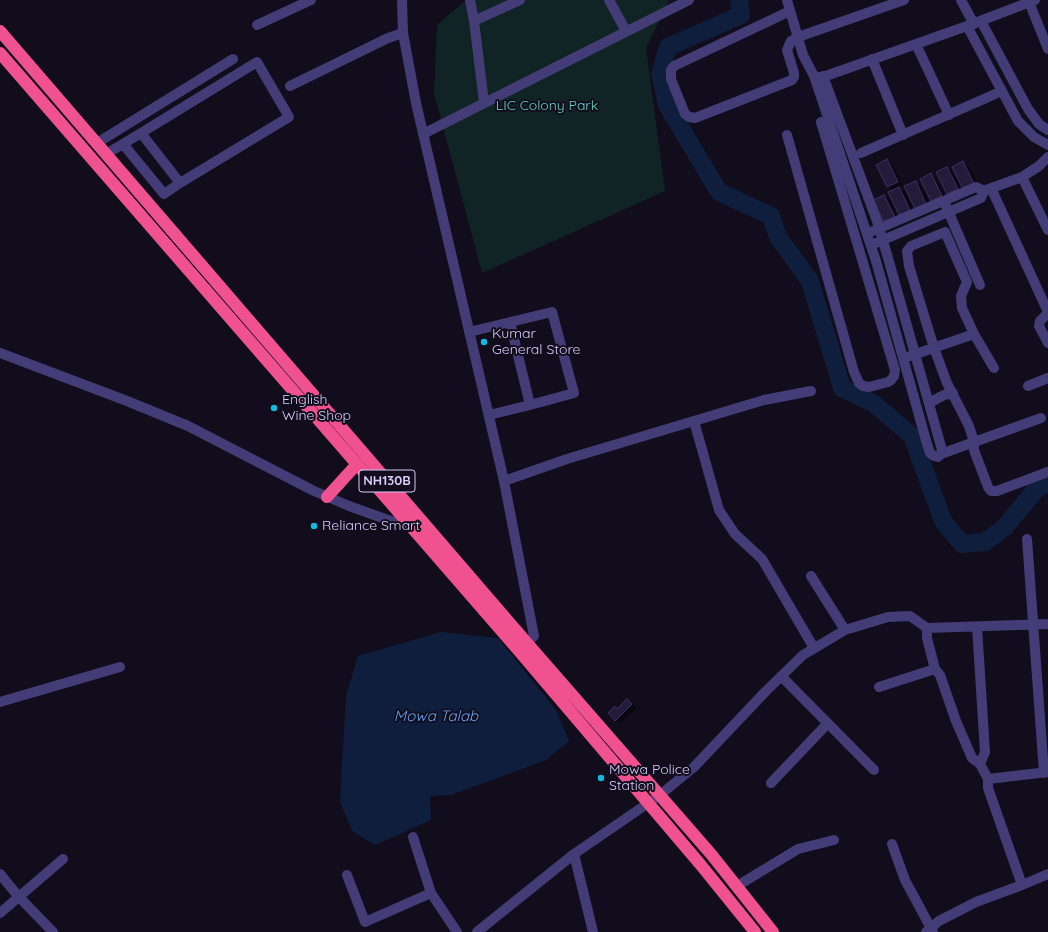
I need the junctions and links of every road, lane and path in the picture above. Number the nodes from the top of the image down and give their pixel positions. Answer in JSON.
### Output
{"nodes":[{"id":1,"x":311,"y":0,"type":"edge"},
{"id":2,"x":402,"y":0,"type":"edge"},
{"id":3,"x":470,"y":0,"type":"edge"},
{"id":4,"x":520,"y":0,"type":"edge"},
{"id":5,"x":610,"y":0,"type":"edge"},
{"id":6,"x":688,"y":0,"type":"edge"},
{"id":7,"x":787,"y":0,"type":"edge"},
{"id":8,"x":904,"y":0,"type":"edge"},
{"id":9,"x":961,"y":0,"type":"edge"},
{"id":10,"x":1032,"y":1,"type":"edge"},
{"id":11,"x":887,"y":3,"type":"edge"},
{"id":12,"x":790,"y":11,"type":"junction"},
{"id":13,"x":474,"y":21,"type":"junction"},
{"id":14,"x":974,"y":24,"type":"junction"},
{"id":15,"x":258,"y":25,"type":"dead end"},
{"id":16,"x":0,"y":31,"type":"edge"},
{"id":17,"x":626,"y":32,"type":"junction"},
{"id":18,"x":403,"y":33,"type":"junction"},
{"id":19,"x":798,"y":37,"type":"junction"},
{"id":20,"x":916,"y":44,"type":"junction"},
{"id":21,"x":1048,"y":49,"type":"edge"},
{"id":22,"x":0,"y":53,"type":"edge"},
{"id":23,"x":233,"y":59,"type":"dead end"},
{"id":24,"x":872,"y":60,"type":"junction"},
{"id":25,"x":819,"y":76,"type":"junction"},
{"id":26,"x":290,"y":86,"type":"dead end"},
{"id":27,"x":1002,"y":91,"type":"junction"},
{"id":28,"x":484,"y":102,"type":"junction"},
{"id":29,"x":949,"y":115,"type":"junction"},
{"id":30,"x":821,"y":122,"type":"dead end"},
{"id":31,"x":1048,"y":130,"type":"edge"},
{"id":32,"x":141,"y":133,"type":"junction"},
{"id":33,"x":423,"y":134,"type":"junction"},
{"id":34,"x":787,"y":135,"type":"dead end"},
{"id":35,"x":903,"y":135,"type":"junction"},
{"id":36,"x":97,"y":143,"type":"junction"},
{"id":37,"x":122,"y":144,"type":"junction"},
{"id":38,"x":1048,"y":145,"type":"edge"},
{"id":39,"x":861,"y":153,"type":"dead end"},
{"id":40,"x":106,"y":154,"type":"junction"},
{"id":41,"x":1048,"y":158,"type":"edge"},
{"id":42,"x":1022,"y":177,"type":"junction"},
{"id":43,"x":180,"y":183,"type":"junction"},
{"id":44,"x":988,"y":189,"type":"junction"},
{"id":45,"x":944,"y":201,"type":"junction"},
{"id":46,"x":949,"y":212,"type":"junction"},
{"id":47,"x":879,"y":228,"type":"junction"},
{"id":48,"x":1048,"y":230,"type":"edge"},
{"id":49,"x":870,"y":239,"type":"junction"},
{"id":50,"x":883,"y":240,"type":"junction"},
{"id":51,"x":857,"y":243,"type":"junction"},
{"id":52,"x":896,"y":284,"type":"junction"},
{"id":53,"x":980,"y":285,"type":"dead end"},
{"id":54,"x":884,"y":288,"type":"junction"},
{"id":55,"x":1048,"y":312,"type":"edge"},
{"id":56,"x":906,"y":320,"type":"junction"},
{"id":57,"x":510,"y":322,"type":"junction"},
{"id":58,"x":894,"y":324,"type":"junction"},
{"id":59,"x":469,"y":332,"type":"junction"},
{"id":60,"x":974,"y":334,"type":"junction"},
{"id":61,"x":1048,"y":343,"type":"edge"},
{"id":62,"x":934,"y":348,"type":"junction"},
{"id":63,"x":0,"y":353,"type":"edge"},
{"id":64,"x":915,"y":354,"type":"junction"},
{"id":65,"x":903,"y":358,"type":"junction"},
{"id":66,"x":994,"y":368,"type":"dead end"},
{"id":67,"x":1048,"y":378,"type":"edge"},
{"id":68,"x":1028,"y":386,"type":"dead end"},
{"id":69,"x":811,"y":391,"type":"dead end"},
{"id":70,"x":953,"y":393,"type":"junction"},
{"id":71,"x":929,"y":403,"type":"junction"},
{"id":72,"x":530,"y":405,"type":"junction"},
{"id":73,"x":489,"y":414,"type":"junction"},
{"id":74,"x":1041,"y":418,"type":"dead end"},
{"id":75,"x":694,"y":421,"type":"junction"},
{"id":76,"x":974,"y":442,"type":"junction"},
{"id":77,"x":941,"y":454,"type":"junction"},
{"id":78,"x":357,"y":464,"type":"junction"},
{"id":79,"x":1048,"y":472,"type":"edge"},
{"id":80,"x":504,"y":481,"type":"junction"},
{"id":81,"x":327,"y":497,"type":"junction"},
{"id":82,"x":408,"y":522,"type":"junction"},
{"id":83,"x":1027,"y":539,"type":"dead end"},
{"id":84,"x":811,"y":576,"type":"dead end"},
{"id":85,"x":1048,"y":624,"type":"edge"},
{"id":86,"x":1033,"y":625,"type":"junction"},
{"id":87,"x":977,"y":627,"type":"junction"},
{"id":88,"x":927,"y":628,"type":"junction"},
{"id":89,"x":845,"y":630,"type":"junction"},
{"id":90,"x":523,"y":647,"type":"junction"},
{"id":91,"x":814,"y":648,"type":"junction"},
{"id":92,"x":120,"y":667,"type":"dead end"},
{"id":93,"x":935,"y":669,"type":"junction"},
{"id":94,"x":781,"y":676,"type":"junction"},
{"id":95,"x":879,"y":687,"type":"dead end"},
{"id":96,"x":0,"y":702,"type":"edge"},
{"id":97,"x":828,"y":723,"type":"junction"},
{"id":98,"x":980,"y":764,"type":"junction"},
{"id":99,"x":874,"y":770,"type":"dead end"},
{"id":100,"x":1046,"y":772,"type":"edge"},
{"id":101,"x":988,"y":779,"type":"junction"},
{"id":102,"x":771,"y":783,"type":"dead end"},
{"id":103,"x":660,"y":796,"type":"junction"},
{"id":104,"x":649,"y":804,"type":"junction"},
{"id":105,"x":413,"y":837,"type":"dead end"},
{"id":106,"x":834,"y":840,"type":"dead end"},
{"id":107,"x":892,"y":844,"type":"dead end"},
{"id":108,"x":574,"y":854,"type":"junction"},
{"id":109,"x":63,"y":859,"type":"dead end"},
{"id":110,"x":0,"y":874,"type":"edge"},
{"id":111,"x":1048,"y":874,"type":"edge"},
{"id":112,"x":347,"y":875,"type":"dead end"},
{"id":113,"x":1022,"y":885,"type":"junction"},
{"id":114,"x":737,"y":886,"type":"junction"},
{"id":115,"x":431,"y":893,"type":"junction"},
{"id":116,"x":18,"y":896,"type":"junction"},
{"id":117,"x":0,"y":913,"type":"edge"},
{"id":118,"x":930,"y":931,"type":"edge"},
{"id":119,"x":53,"y":932,"type":"edge"},
{"id":120,"x":457,"y":932,"type":"edge"},
{"id":121,"x":477,"y":932,"type":"edge"},
{"id":122,"x":593,"y":932,"type":"edge"},
{"id":123,"x":754,"y":932,"type":"edge"},
{"id":124,"x":773,"y":932,"type":"edge"}],
"edges":[{"from":1,"to":15,"type":"street"},
{"from":2,"to":18,"type":"street"},
{"from":3,"to":13,"type":"street"},
{"from":4,"to":13,"type":"street"},
{"from":5,"to":17,"type":"street"},
{"from":6,"to":17,"type":"street"},
{"from":7,"to":12,"type":"street"},
{"from":8,"to":11,"type":"street"},
{"from":9,"to":14,"type":"street"},
{"from":10,"to":14,"type":"street"},
{"from":10,"to":21,"type":"street"},
{"from":11,"to":19,"type":"street"},
{"from":12,"to":19,"type":"street"},
{"from":12,"to":19,"type":"street"},
{"from":13,"to":28,"type":"street"},
{"from":14,"to":20,"type":"street"},
{"from":14,"to":27,"type":"street"},
{"from":14,"to":31,"type":"street"},
{"from":16,"to":36,"type":"highway","number":"NH130B"},
{"from":17,"to":28,"type":"street"},
{"from":18,"to":26,"type":"street"},
{"from":18,"to":33,"type":"street"},
{"from":19,"to":25,"type":"street"},
{"from":20,"to":24,"type":"street"},
{"from":20,"to":29,"type":"street"},
{"from":22,"to":78,"type":"highway","number":"NH130B"},
{"from":23,"to":36,"type":"street"},
{"from":24,"to":25,"type":"street"},
{"from":24,"to":35,"type":"street"},
{"from":25,"to":47,"type":"street"},
{"from":25,"to":49,"type":"street"},
{"from":27,"to":29,"type":"street"},
{"from":27,"to":38,"type":"street"},
{"from":28,"to":33,"type":"street"},
{"from":29,"to":35,"type":"street"},
{"from":30,"to":51,"type":"street"},
{"from":32,"to":37,"type":"street"},
{"from":32,"to":43,"type":"street"},
{"from":32,"to":43,"type":"street"},
{"from":33,"to":59,"type":"street"},
{"from":34,"to":51,"type":"street"},
{"from":35,"to":39,"type":"street"},
{"from":36,"to":40,"type":"highway","number":"NH130B"},
{"from":37,"to":40,"type":"street"},
{"from":37,"to":43,"type":"street"},
{"from":40,"to":90,"type":"highway","number":"NH130B"},
{"from":41,"to":42,"type":"street"},
{"from":42,"to":44,"type":"street"},
{"from":42,"to":48,"type":"street"},
{"from":44,"to":45,"type":"street"},
{"from":44,"to":46,"type":"street"},
{"from":44,"to":55,"type":"street"},
{"from":45,"to":46,"type":"street"},
{"from":45,"to":47,"type":"street"},
{"from":46,"to":50,"type":"street"},
{"from":46,"to":53,"type":"street"},
{"from":47,"to":49,"type":"street"},
{"from":47,"to":50,"type":"street"},
{"from":49,"to":50,"type":"street"},
{"from":49,"to":51,"type":"street"},
{"from":49,"to":54,"type":"street"},
{"from":50,"to":52,"type":"street"},
{"from":52,"to":54,"type":"street"},
{"from":52,"to":56,"type":"street"},
{"from":54,"to":58,"type":"street"},
{"from":55,"to":61,"type":"street"},
{"from":56,"to":58,"type":"street"},
{"from":56,"to":64,"type":"street"},
{"from":57,"to":59,"type":"street"},
{"from":57,"to":72,"type":"street"},
{"from":57,"to":72,"type":"street"},
{"from":58,"to":65,"type":"street"},
{"from":59,"to":73,"type":"street"},
{"from":60,"to":62,"type":"street"},
{"from":60,"to":62,"type":"street"},
{"from":60,"to":66,"type":"street"},
{"from":62,"to":64,"type":"street"},
{"from":62,"to":70,"type":"street"},
{"from":63,"to":81,"type":"street"},
{"from":64,"to":65,"type":"street"},
{"from":64,"to":71,"type":"street"},
{"from":65,"to":77,"type":"street"},
{"from":67,"to":68,"type":"street"},
{"from":69,"to":75,"type":"street"},
{"from":70,"to":71,"type":"street"},
{"from":70,"to":76,"type":"street"},
{"from":71,"to":77,"type":"street"},
{"from":72,"to":73,"type":"street"},
{"from":73,"to":80,"type":"street"},
{"from":74,"to":76,"type":"street"},
{"from":75,"to":80,"type":"street"},
{"from":75,"to":91,"type":"street"},
{"from":76,"to":77,"type":"street"},
{"from":76,"to":79,"type":"street"},
{"from":78,"to":81,"type":"highway"},
{"from":78,"to":82,"type":"highway","number":"NH130B"},
{"from":80,"to":90,"type":"street"},
{"from":81,"to":82,"type":"street"},
{"from":82,"to":90,"type":"highway","number":"NH130B"},
{"from":83,"to":86,"type":"street"},
{"from":84,"to":89,"type":"street"},
{"from":85,"to":86,"type":"street"},
{"from":86,"to":87,"type":"street"},
{"from":86,"to":100,"type":"street"},
{"from":87,"to":88,"type":"street"},
{"from":87,"to":98,"type":"street"},
{"from":88,"to":89,"type":"street"},
{"from":88,"to":93,"type":"street"},
{"from":89,"to":91,"type":"street"},
{"from":90,"to":103,"type":"highway","number":"NH130B"},
{"from":90,"to":104,"type":"highway","number":"NH130B"},
{"from":91,"to":94,"type":"street"},
{"from":92,"to":96,"type":"street"},
{"from":93,"to":95,"type":"street"},
{"from":93,"to":98,"type":"street"},
{"from":94,"to":97,"type":"street"},
{"from":94,"to":103,"type":"street"},
{"from":97,"to":99,"type":"street"},
{"from":97,"to":102,"type":"street"},
{"from":98,"to":101,"type":"street"},
{"from":100,"to":101,"type":"street"},
{"from":101,"to":113,"type":"street"},
{"from":103,"to":104,"type":"street"},
{"from":103,"to":114,"type":"highway","number":"NH130B"},
{"from":104,"to":108,"type":"street"},
{"from":104,"to":123,"type":"highway","number":"NH130B"},
{"from":105,"to":115,"type":"street"},
{"from":106,"to":114,"type":"street"},
{"from":107,"to":118,"type":"street"},
{"from":108,"to":121,"type":"street"},
{"from":108,"to":122,"type":"street"},
{"from":109,"to":116,"type":"street"},
{"from":110,"to":116,"type":"street"},
{"from":111,"to":113,"type":"street"},
{"from":112,"to":115,"type":"street"},
{"from":113,"to":118,"type":"street"},
{"from":114,"to":124,"type":"highway","number":"NH130B"},
{"from":115,"to":120,"type":"street"},
{"from":116,"to":117,"type":"street"},
{"from":116,"to":119,"type":"street"}]}
